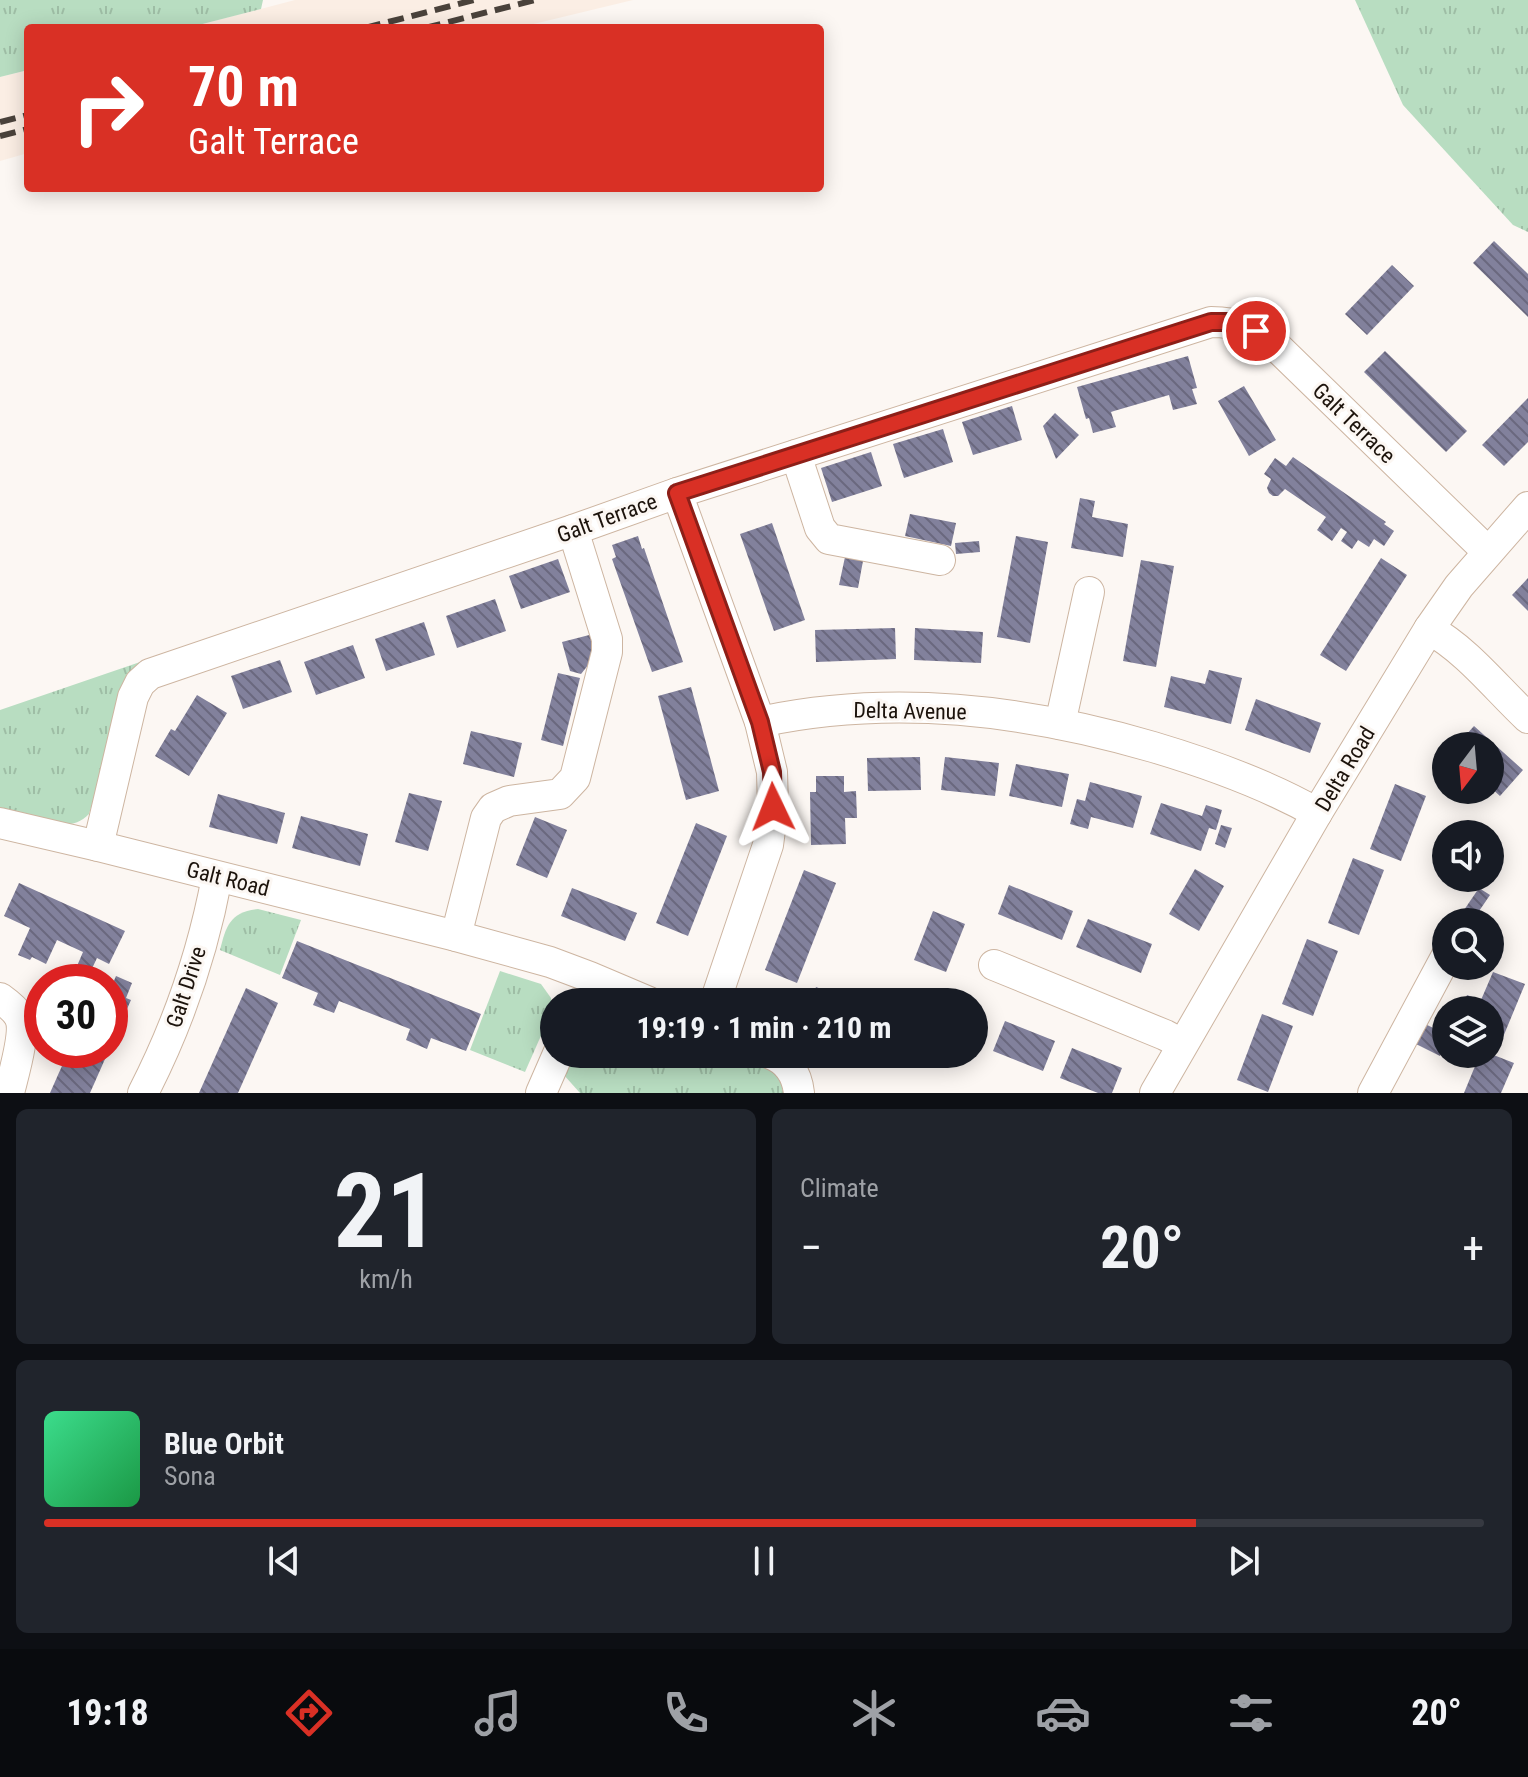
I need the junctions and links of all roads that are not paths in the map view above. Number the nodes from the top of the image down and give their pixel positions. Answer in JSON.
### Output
{"nodes":[{"id":1,"x":796,"y":455,"type":"junction"},
{"id":2,"x":677,"y":493,"type":"junction"},
{"id":3,"x":1528,"y":507,"type":"edge"},
{"id":4,"x":573,"y":530,"type":"junction"},
{"id":5,"x":1487,"y":551,"type":"junction"},
{"id":6,"x":940,"y":560,"type":"dead end"},
{"id":7,"x":1089,"y":592,"type":"dead end"},
{"id":8,"x":1429,"y":629,"type":"junction"},
{"id":9,"x":1528,"y":718,"type":"edge"},
{"id":10,"x":760,"y":722,"type":"junction"},
{"id":11,"x":1060,"y":724,"type":"junction"},
{"id":12,"x":1317,"y":813,"type":"junction"},
{"id":13,"x":0,"y":823,"type":"edge"},
{"id":14,"x":98,"y":846,"type":"junction"},
{"id":15,"x":217,"y":877,"type":"junction"},
{"id":16,"x":456,"y":936,"type":"junction"},
{"id":17,"x":994,"y":965,"type":"dead end"},
{"id":18,"x":1434,"y":980,"type":"edge"},
{"id":19,"x":583,"y":988,"type":"edge"},
{"id":20,"x":720,"y":988,"type":"edge"},
{"id":21,"x":0,"y":998,"type":"edge"},
{"id":22,"x":1182,"y":1044,"type":"junction"},
{"id":23,"x":552,"y":1068,"type":"edge"},
{"id":24,"x":790,"y":1068,"type":"edge"},
{"id":25,"x":9,"y":1093,"type":"edge"},
{"id":26,"x":143,"y":1093,"type":"edge"},
{"id":27,"x":541,"y":1093,"type":"edge"},
{"id":28,"x":799,"y":1093,"type":"edge"},
{"id":29,"x":1155,"y":1093,"type":"edge"},
{"id":30,"x":1373,"y":1093,"type":"edge"}],
"edges":[{"from":1,"to":2,"type":"street","name":"Galt Terrace"},
{"from":1,"to":5,"type":"street","name":"Galt Terrace"},
{"from":1,"to":6,"type":"street"},
{"from":2,"to":4,"type":"street","name":"Galt Terrace"},
{"from":2,"to":10,"type":"street"},
{"from":3,"to":5,"type":"street","name":"Delta Road"},
{"from":4,"to":14,"type":"street","name":"Galt Terrace"},
{"from":4,"to":16,"type":"street"},
{"from":5,"to":8,"type":"street","name":"Delta Road"},
{"from":7,"to":11,"type":"street"},
{"from":8,"to":9,"type":"street"},
{"from":8,"to":12,"type":"street","name":"Delta Road"},
{"from":10,"to":11,"type":"street","name":"Delta Avenue"},
{"from":10,"to":20,"type":"street"},
{"from":11,"to":12,"type":"street","name":"Delta Avenue"},
{"from":12,"to":22,"type":"street","name":"Delta Road"},
{"from":13,"to":14,"type":"street","name":"Galt Road"},
{"from":14,"to":15,"type":"street","name":"Galt Road"},
{"from":15,"to":16,"type":"street","name":"Galt Road"},
{"from":15,"to":26,"type":"street","name":"Galt Drive"},
{"from":16,"to":19,"type":"street","name":"Galt Road"},
{"from":17,"to":22,"type":"street"},
{"from":18,"to":30,"type":"street"},
{"from":21,"to":25,"type":"street"},
{"from":22,"to":29,"type":"street","name":"Delta Road"},
{"from":23,"to":27,"type":"street"},
{"from":24,"to":28,"type":"street"}]}
